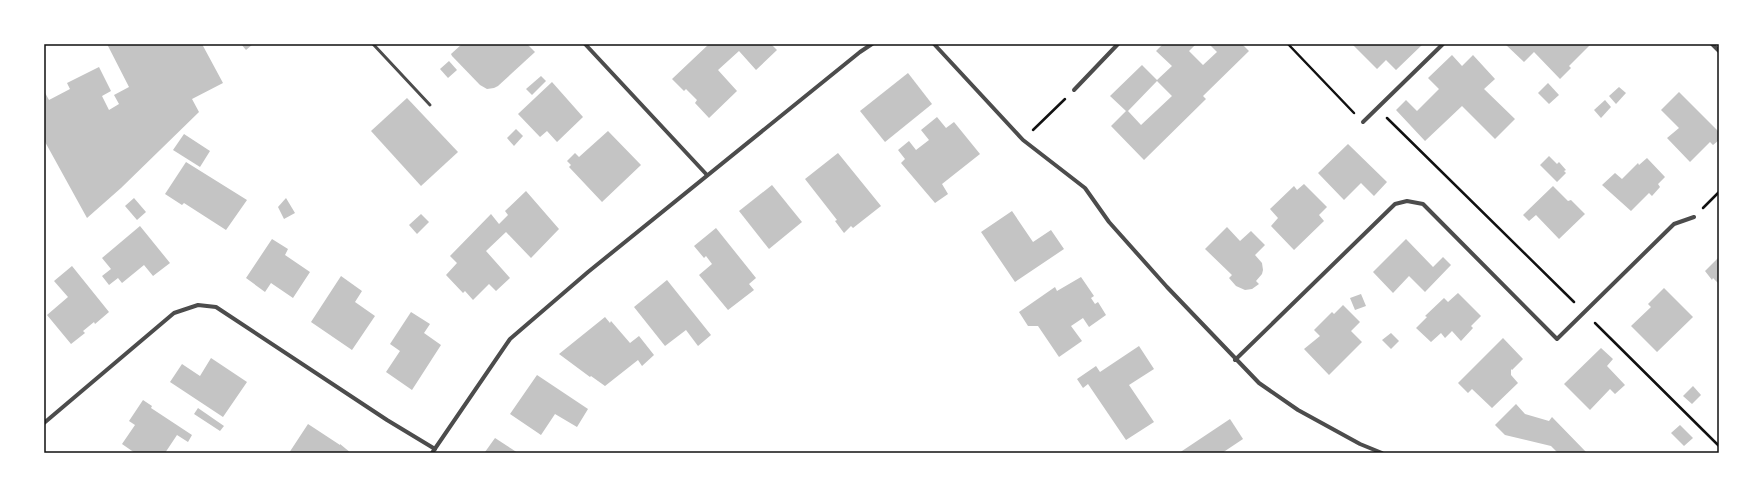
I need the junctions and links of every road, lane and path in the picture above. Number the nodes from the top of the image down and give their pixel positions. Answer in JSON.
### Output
{"nodes":[{"id":1,"x":373,"y":44,"type":"edge"},
{"id":2,"x":585,"y":44,"type":"edge"},
{"id":3,"x":872,"y":44,"type":"edge"},
{"id":4,"x":934,"y":44,"type":"edge"},
{"id":5,"x":1118,"y":44,"type":"edge"},
{"id":6,"x":1288,"y":44,"type":"edge"},
{"id":7,"x":1443,"y":44,"type":"edge"},
{"id":8,"x":1712,"y":44,"type":"edge"},
{"id":9,"x":1719,"y":51,"type":"edge"},
{"id":10,"x":1074,"y":90,"type":"joint"},
{"id":11,"x":430,"y":105,"type":"dead end"},
{"id":12,"x":1378,"y":109,"type":"junction"},
{"id":13,"x":1363,"y":122,"type":"joint"},
{"id":14,"x":1023,"y":140,"type":"junction"},
{"id":15,"x":707,"y":175,"type":"junction"},
{"id":16,"x":1719,"y":192,"type":"edge"},
{"id":17,"x":1694,"y":217,"type":"joint"},
{"id":18,"x":1584,"y":312,"type":"junction"},
{"id":19,"x":1235,"y":360,"type":"junction"},
{"id":20,"x":44,"y":422,"type":"edge"},
{"id":21,"x":1719,"y":446,"type":"edge"},
{"id":22,"x":435,"y":449,"type":"junction"},
{"id":23,"x":432,"y":453,"type":"edge"},
{"id":24,"x":1382,"y":453,"type":"edge"}],
"edges":[{"from":1,"to":11,"type":"lane"},
{"from":2,"to":15,"type":"street"},
{"from":3,"to":15,"type":"street"},
{"from":4,"to":14,"type":"street"},
{"from":5,"to":10,"type":"street"},
{"from":6,"to":13,"type":"path"},
{"from":7,"to":12,"type":"street"},
{"from":8,"to":9,"type":"street"},
{"from":10,"to":14,"type":"path"},
{"from":12,"to":13,"type":"street"},
{"from":12,"to":18,"type":"path"},
{"from":14,"to":19,"type":"street"},
{"from":15,"to":22,"type":"street"},
{"from":16,"to":17,"type":"path"},
{"from":17,"to":18,"type":"street"},
{"from":18,"to":19,"type":"street"},
{"from":18,"to":21,"type":"path"},
{"from":19,"to":24,"type":"street"},
{"from":20,"to":22,"type":"street"},
{"from":22,"to":23,"type":"street"}]}
